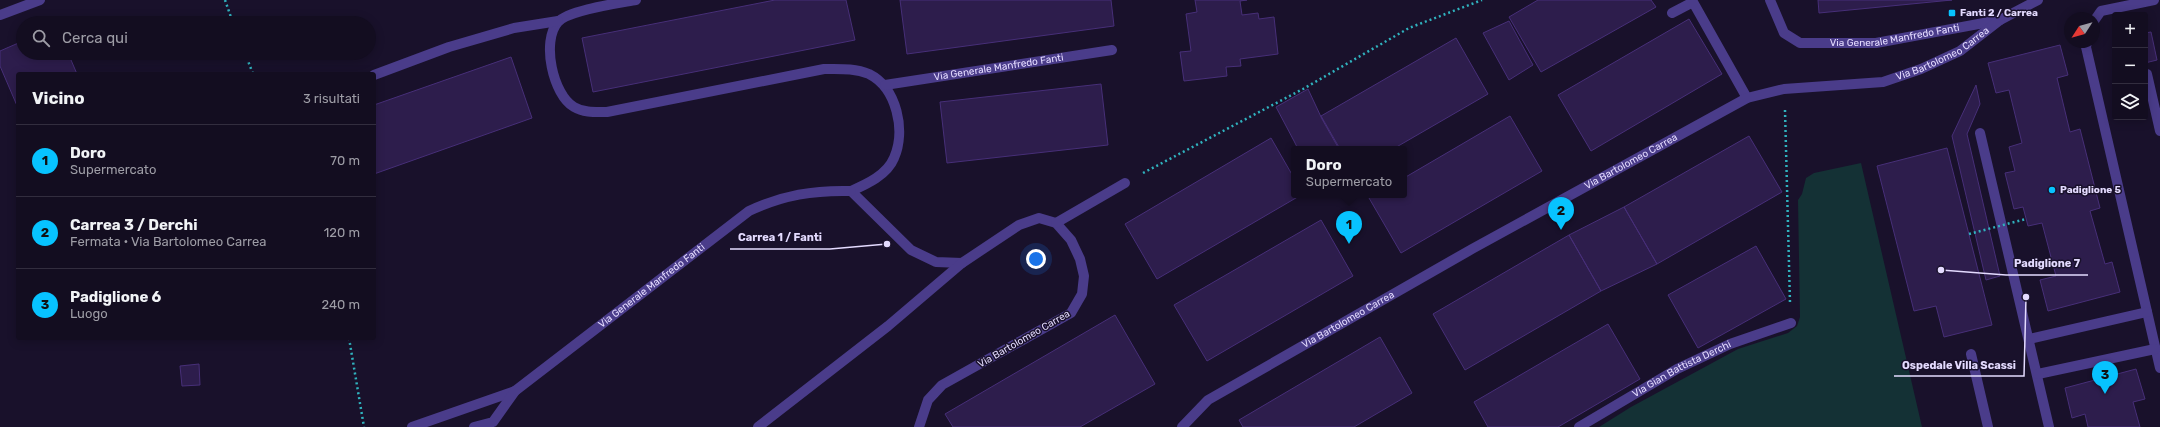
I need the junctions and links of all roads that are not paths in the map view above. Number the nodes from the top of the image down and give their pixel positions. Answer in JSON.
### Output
{"nodes":[{"id":1,"x":40,"y":0,"type":"edge"},
{"id":2,"x":636,"y":0,"type":"edge"},
{"id":3,"x":1770,"y":0,"type":"edge"},
{"id":4,"x":2038,"y":0,"type":"edge"},
{"id":5,"x":2154,"y":0,"type":"edge"},
{"id":6,"x":2100,"y":12,"type":"edge"},
{"id":7,"x":1672,"y":13,"type":"dead end"},
{"id":8,"x":0,"y":15,"type":"edge"},
{"id":9,"x":2000,"y":20,"type":"junction"},
{"id":10,"x":558,"y":21,"type":"junction"},
{"id":11,"x":2086,"y":48,"type":"edge"},
{"id":12,"x":1112,"y":50,"type":"dead end"},
{"id":13,"x":376,"y":74,"type":"edge"},
{"id":14,"x":2148,"y":78,"type":"edge"},
{"id":15,"x":885,"y":85,"type":"junction"},
{"id":16,"x":1747,"y":98,"type":"junction"},
{"id":17,"x":2160,"y":130,"type":"edge"},
{"id":18,"x":1980,"y":133,"type":"dead end"},
{"id":19,"x":1125,"y":183,"type":"road end"},
{"id":20,"x":851,"y":191,"type":"junction"},
{"id":21,"x":1056,"y":223,"type":"junction"},
{"id":22,"x":962,"y":264,"type":"junction"},
{"id":23,"x":2147,"y":312,"type":"junction"},
{"id":24,"x":1791,"y":323,"type":"road end"},
{"id":25,"x":2029,"y":339,"type":"junction"},
{"id":26,"x":2155,"y":349,"type":"junction"},
{"id":27,"x":1971,"y":354,"type":"dead end"},
{"id":28,"x":2160,"y":368,"type":"edge"},
{"id":29,"x":2038,"y":374,"type":"junction"},
{"id":30,"x":515,"y":391,"type":"junction"},
{"id":31,"x":412,"y":427,"type":"edge"},
{"id":32,"x":474,"y":427,"type":"edge"},
{"id":33,"x":758,"y":427,"type":"edge"},
{"id":34,"x":919,"y":427,"type":"edge"},
{"id":35,"x":1182,"y":427,"type":"edge"},
{"id":36,"x":1578,"y":427,"type":"edge"},
{"id":37,"x":1988,"y":427,"type":"edge"},
{"id":38,"x":2049,"y":427,"type":"edge"}],
"edges":[{"from":1,"to":8,"type":"street"},
{"from":2,"to":10,"type":"street"},
{"from":3,"to":9,"type":"street","name":"Via Generale Manfredo Fanti"},
{"from":4,"to":9,"type":"street","name":"Via Generale Manfredo Fanti"},
{"from":5,"to":6,"type":"street"},
{"from":7,"to":16,"type":"street"},
{"from":9,"to":16,"type":"street","name":"Via Bartolomeo Carrea"},
{"from":10,"to":13,"type":"street"},
{"from":10,"to":15,"type":"street"},
{"from":11,"to":23,"type":"street"},
{"from":12,"to":15,"type":"street","name":"Via Generale Manfredo Fanti"},
{"from":14,"to":17,"type":"street"},
{"from":15,"to":20,"type":"street"},
{"from":16,"to":35,"type":"street","name":"Via Bartolomeo Carrea"},
{"from":18,"to":25,"type":"street"},
{"from":19,"to":21,"type":"street"},
{"from":20,"to":22,"type":"street"},
{"from":20,"to":30,"type":"street","name":"Via Generale Manfredo Fanti"},
{"from":21,"to":22,"type":"street"},
{"from":21,"to":34,"type":"street","name":"Via Bartolomeo Carrea"},
{"from":22,"to":33,"type":"street"},
{"from":23,"to":25,"type":"street"},
{"from":23,"to":26,"type":"street"},
{"from":24,"to":36,"type":"street","name":"Via Gian Battista Derchi"},
{"from":25,"to":29,"type":"street"},
{"from":26,"to":28,"type":"street"},
{"from":26,"to":29,"type":"street"},
{"from":27,"to":37,"type":"street"},
{"from":29,"to":38,"type":"street"},
{"from":30,"to":31,"type":"street"},
{"from":30,"to":32,"type":"street","name":"Via Generale Manfredo Fanti"}]}
